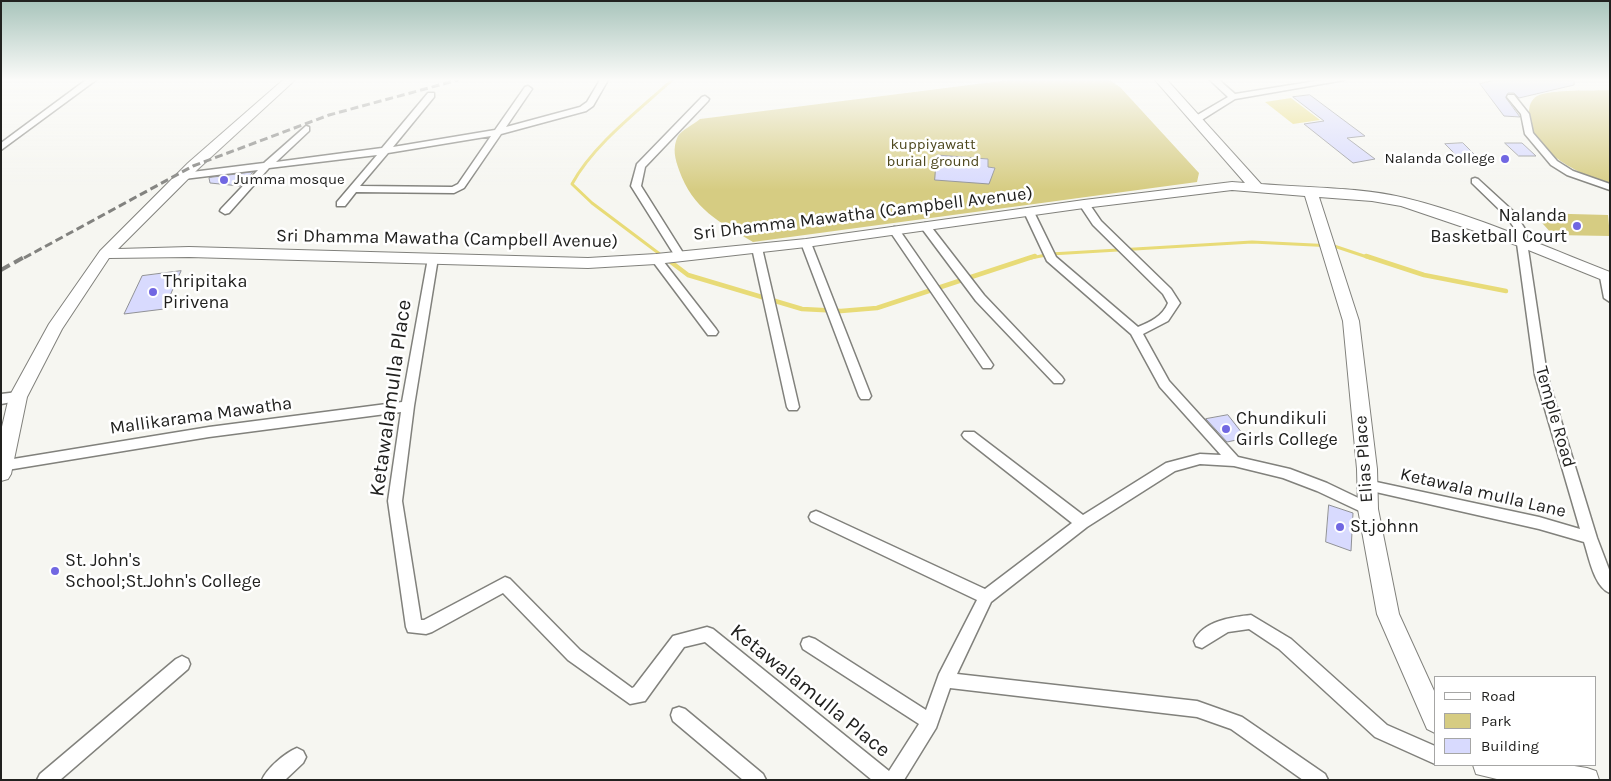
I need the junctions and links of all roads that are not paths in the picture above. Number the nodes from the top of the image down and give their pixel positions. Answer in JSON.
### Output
{"nodes":[{"id":1,"x":42,"y":116,"type":"edge"},
{"id":2,"x":250,"y":116,"type":"edge"},
{"id":3,"x":413,"y":116,"type":"edge"},
{"id":4,"x":509,"y":116,"type":"edge"},
{"id":5,"x":556,"y":116,"type":"edge"},
{"id":6,"x":687,"y":116,"type":"edge"},
{"id":7,"x":1200,"y":116,"type":"edge"},
{"id":8,"x":1525,"y":116,"type":"edge"},
{"id":9,"x":1197,"y":118,"type":"joint"},
{"id":10,"x":306,"y":129,"type":"dead end"},
{"id":11,"x":499,"y":132,"type":"junction"},
{"id":12,"x":1,"y":147,"type":"edge"},
{"id":13,"x":383,"y":151,"type":"junction"},
{"id":14,"x":268,"y":164,"type":"junction"},
{"id":15,"x":184,"y":176,"type":"junction"},
{"id":16,"x":1475,"y":181,"type":"dead end"},
{"id":17,"x":1256,"y":187,"type":"junction"},
{"id":18,"x":1610,"y":187,"type":"edge"},
{"id":19,"x":353,"y":188,"type":"junction"},
{"id":20,"x":1311,"y":193,"type":"junction"},
{"id":21,"x":341,"y":204,"type":"dead end"},
{"id":22,"x":1084,"y":204,"type":"junction"},
{"id":23,"x":226,"y":211,"type":"dead end"},
{"id":24,"x":1029,"y":212,"type":"junction"},
{"id":25,"x":925,"y":226,"type":"junction"},
{"id":26,"x":894,"y":230,"type":"junction"},
{"id":27,"x":1521,"y":242,"type":"junction"},
{"id":28,"x":806,"y":243,"type":"junction"},
{"id":29,"x":757,"y":248,"type":"junction"},
{"id":30,"x":105,"y":254,"type":"junction"},
{"id":31,"x":433,"y":258,"type":"junction"},
{"id":32,"x":667,"y":258,"type":"junction"},
{"id":33,"x":1607,"y":278,"type":"edge"},
{"id":34,"x":1610,"y":298,"type":"edge"},
{"id":35,"x":712,"y":332,"type":"dead end"},
{"id":36,"x":1136,"y":332,"type":"junction"},
{"id":37,"x":986,"y":365,"type":"dead end"},
{"id":38,"x":1058,"y":380,"type":"dead end"},
{"id":39,"x":864,"y":396,"type":"dead end"},
{"id":40,"x":10,"y":398,"type":"edge"},
{"id":41,"x":408,"y":406,"type":"junction"},
{"id":42,"x":793,"y":407,"type":"dead end"},
{"id":43,"x":969,"y":435,"type":"dead end"},
{"id":44,"x":1234,"y":460,"type":"junction"},
{"id":45,"x":2,"y":468,"type":"edge"},
{"id":46,"x":1367,"y":486,"type":"junction"},
{"id":47,"x":1368,"y":509,"type":"junction"},
{"id":48,"x":816,"y":517,"type":"dead end"},
{"id":49,"x":1082,"y":523,"type":"junction"},
{"id":50,"x":1590,"y":538,"type":"junction"},
{"id":51,"x":1610,"y":586,"type":"edge"},
{"id":52,"x":986,"y":597,"type":"junction"},
{"id":53,"x":1202,"y":641,"type":"dead end"},
{"id":54,"x":809,"y":644,"type":"dead end"},
{"id":55,"x":182,"y":664,"type":"dead end"},
{"id":56,"x":945,"y":680,"type":"junction"},
{"id":57,"x":679,"y":715,"type":"dead end"},
{"id":58,"x":1434,"y":719,"type":"edge"},
{"id":59,"x":930,"y":722,"type":"junction"},
{"id":60,"x":1434,"y":755,"type":"edge"},
{"id":61,"x":297,"y":758,"type":"dead end"},
{"id":62,"x":1492,"y":766,"type":"edge"},
{"id":63,"x":46,"y":780,"type":"edge"},
{"id":64,"x":271,"y":780,"type":"edge"},
{"id":65,"x":757,"y":780,"type":"edge"},
{"id":66,"x":886,"y":780,"type":"edge"},
{"id":67,"x":894,"y":780,"type":"edge"},
{"id":68,"x":1319,"y":780,"type":"edge"},
{"id":69,"x":1587,"y":780,"type":"edge"}],
"edges":[{"from":1,"to":12,"type":"street"},
{"from":2,"to":15,"type":"main road"},
{"from":3,"to":13,"type":"street"},
{"from":4,"to":11,"type":"street"},
{"from":5,"to":11,"type":"street"},
{"from":6,"to":32,"type":"street"},
{"from":7,"to":9,"type":"street"},
{"from":8,"to":18,"type":"street"},
{"from":9,"to":17,"type":"main road"},
{"from":10,"to":14,"type":"street"},
{"from":11,"to":13,"type":"street"},
{"from":11,"to":19,"type":"street"},
{"from":13,"to":14,"type":"street"},
{"from":13,"to":19,"type":"street"},
{"from":14,"to":15,"type":"street"},
{"from":14,"to":23,"type":"street"},
{"from":15,"to":30,"type":"main road"},
{"from":16,"to":27,"type":"street","name":"Temple Road"},
{"from":17,"to":20,"type":"main road","name":"Sri Dhamma Mawatha (Campbell Avenue)"},
{"from":17,"to":22,"type":"main road","name":"Sri Dhamma Mawatha (Campbell Avenue)"},
{"from":19,"to":21,"type":"street"},
{"from":20,"to":27,"type":"main road","name":"Sri Dhamma Mawatha (Campbell Avenue)"},
{"from":20,"to":46,"type":"main road","name":"Elias Place"},
{"from":22,"to":24,"type":"main road","name":"Sri Dhamma Mawatha (Campbell Avenue)"},
{"from":22,"to":36,"type":"street"},
{"from":24,"to":25,"type":"main road","name":"Sri Dhamma Mawatha (Campbell Avenue)"},
{"from":24,"to":36,"type":"street"},
{"from":25,"to":26,"type":"main road","name":"Sri Dhamma Mawatha (Campbell Avenue)"},
{"from":25,"to":38,"type":"street"},
{"from":26,"to":28,"type":"main road","name":"Sri Dhamma Mawatha (Campbell Avenue)"},
{"from":26,"to":37,"type":"street"},
{"from":27,"to":33,"type":"main road","name":"Sri Dhamma Mawatha (Campbell Avenue)"},
{"from":27,"to":50,"type":"street","name":"Temple Road"},
{"from":28,"to":29,"type":"main road","name":"Sri Dhamma Mawatha (Campbell Avenue)"},
{"from":28,"to":39,"type":"street"},
{"from":29,"to":32,"type":"main road","name":"Sri Dhamma Mawatha (Campbell Avenue)"},
{"from":29,"to":42,"type":"street"},
{"from":30,"to":31,"type":"main road","name":"Sri Dhamma Mawatha (Campbell Avenue)"},
{"from":30,"to":40,"type":"main road"},
{"from":31,"to":32,"type":"main road","name":"Sri Dhamma Mawatha (Campbell Avenue)"},
{"from":31,"to":41,"type":"street","name":"Ketawalamulla Place"},
{"from":32,"to":35,"type":"street"},
{"from":33,"to":34,"type":"street"},
{"from":36,"to":44,"type":"street"},
{"from":40,"to":45,"type":"main road"},
{"from":41,"to":45,"type":"street","name":"Mallikarama Mawatha"},
{"from":41,"to":66,"type":"street","name":"Ketawalamulla Place"},
{"from":43,"to":49,"type":"street"},
{"from":44,"to":47,"type":"street"},
{"from":44,"to":49,"type":"street"},
{"from":46,"to":47,"type":"main road","name":"Elias Place"},
{"from":46,"to":50,"type":"street","name":"Ketawala mulla Lane"},
{"from":47,"to":58,"type":"main road","name":"Elias Place"},
{"from":48,"to":52,"type":"street"},
{"from":49,"to":52,"type":"street"},
{"from":50,"to":51,"type":"street","name":"Temple Road"},
{"from":52,"to":56,"type":"street"},
{"from":53,"to":60,"type":"street"},
{"from":54,"to":59,"type":"street"},
{"from":55,"to":63,"type":"street"},
{"from":56,"to":59,"type":"street"},
{"from":56,"to":68,"type":"street"},
{"from":57,"to":65,"type":"street"},
{"from":59,"to":67,"type":"street"},
{"from":61,"to":64,"type":"street"},
{"from":62,"to":69,"type":"main road"}]}
